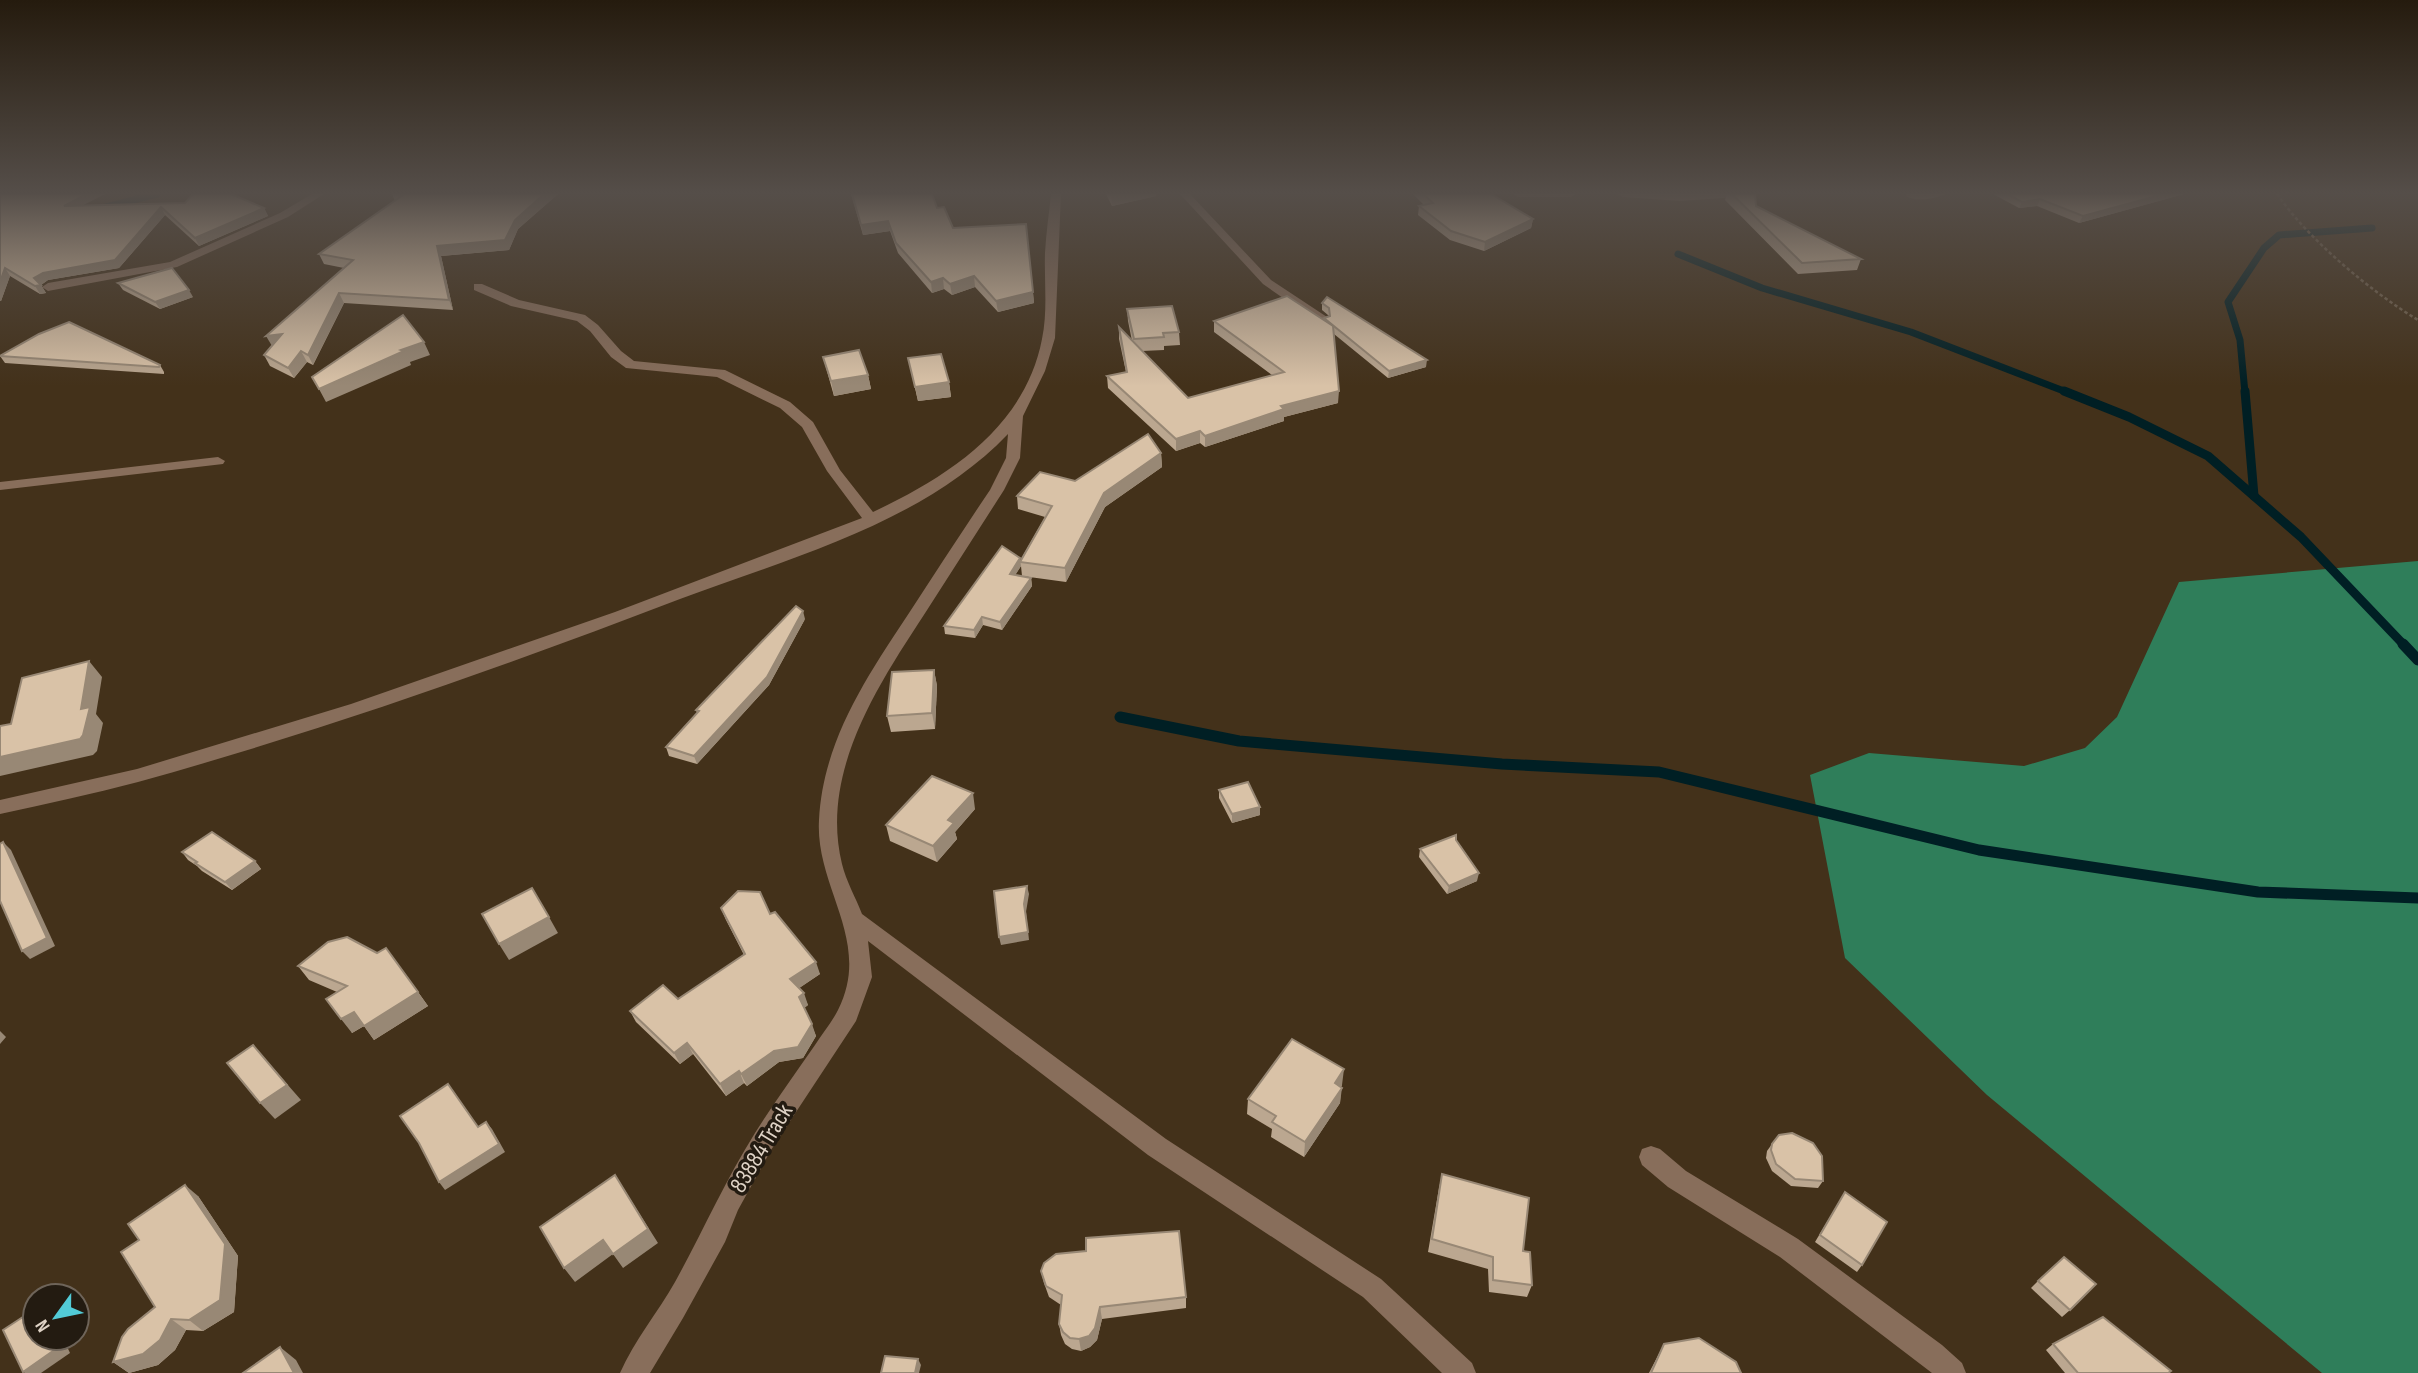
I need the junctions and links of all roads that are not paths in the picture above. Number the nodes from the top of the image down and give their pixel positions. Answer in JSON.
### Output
{"nodes":[{"id":1,"x":188,"y":258,"type":"edge"},
{"id":2,"x":1051,"y":258,"type":"edge"},
{"id":3,"x":1245,"y":258,"type":"edge"},
{"id":4,"x":48,"y":287,"type":"dead end"},
{"id":5,"x":478,"y":287,"type":"dead end"},
{"id":6,"x":1323,"y":320,"type":"edge"},
{"id":7,"x":1016,"y":416,"type":"junction"},
{"id":8,"x":218,"y":461,"type":"dead end"},
{"id":9,"x":0,"y":486,"type":"edge"},
{"id":10,"x":870,"y":518,"type":"junction"},
{"id":11,"x":0,"y":807,"type":"edge"},
{"id":12,"x":854,"y":919,"type":"junction"},
{"id":13,"x":1651,"y":1157,"type":"dead end"},
{"id":14,"x":634,"y":1373,"type":"edge"},
{"id":15,"x":1462,"y":1373,"type":"edge"},
{"id":16,"x":1952,"y":1373,"type":"edge"}],
"edges":[{"from":1,"to":4,"type":"street"},
{"from":2,"to":7,"type":"street"},
{"from":3,"to":6,"type":"street"},
{"from":5,"to":10,"type":"street"},
{"from":7,"to":10,"type":"street"},
{"from":7,"to":12,"type":"street","name":"83884 Track"},
{"from":8,"to":9,"type":"street"},
{"from":10,"to":11,"type":"street"},
{"from":12,"to":14,"type":"street","name":"83884 Track"},
{"from":12,"to":15,"type":"street"},
{"from":13,"to":16,"type":"street"}]}
